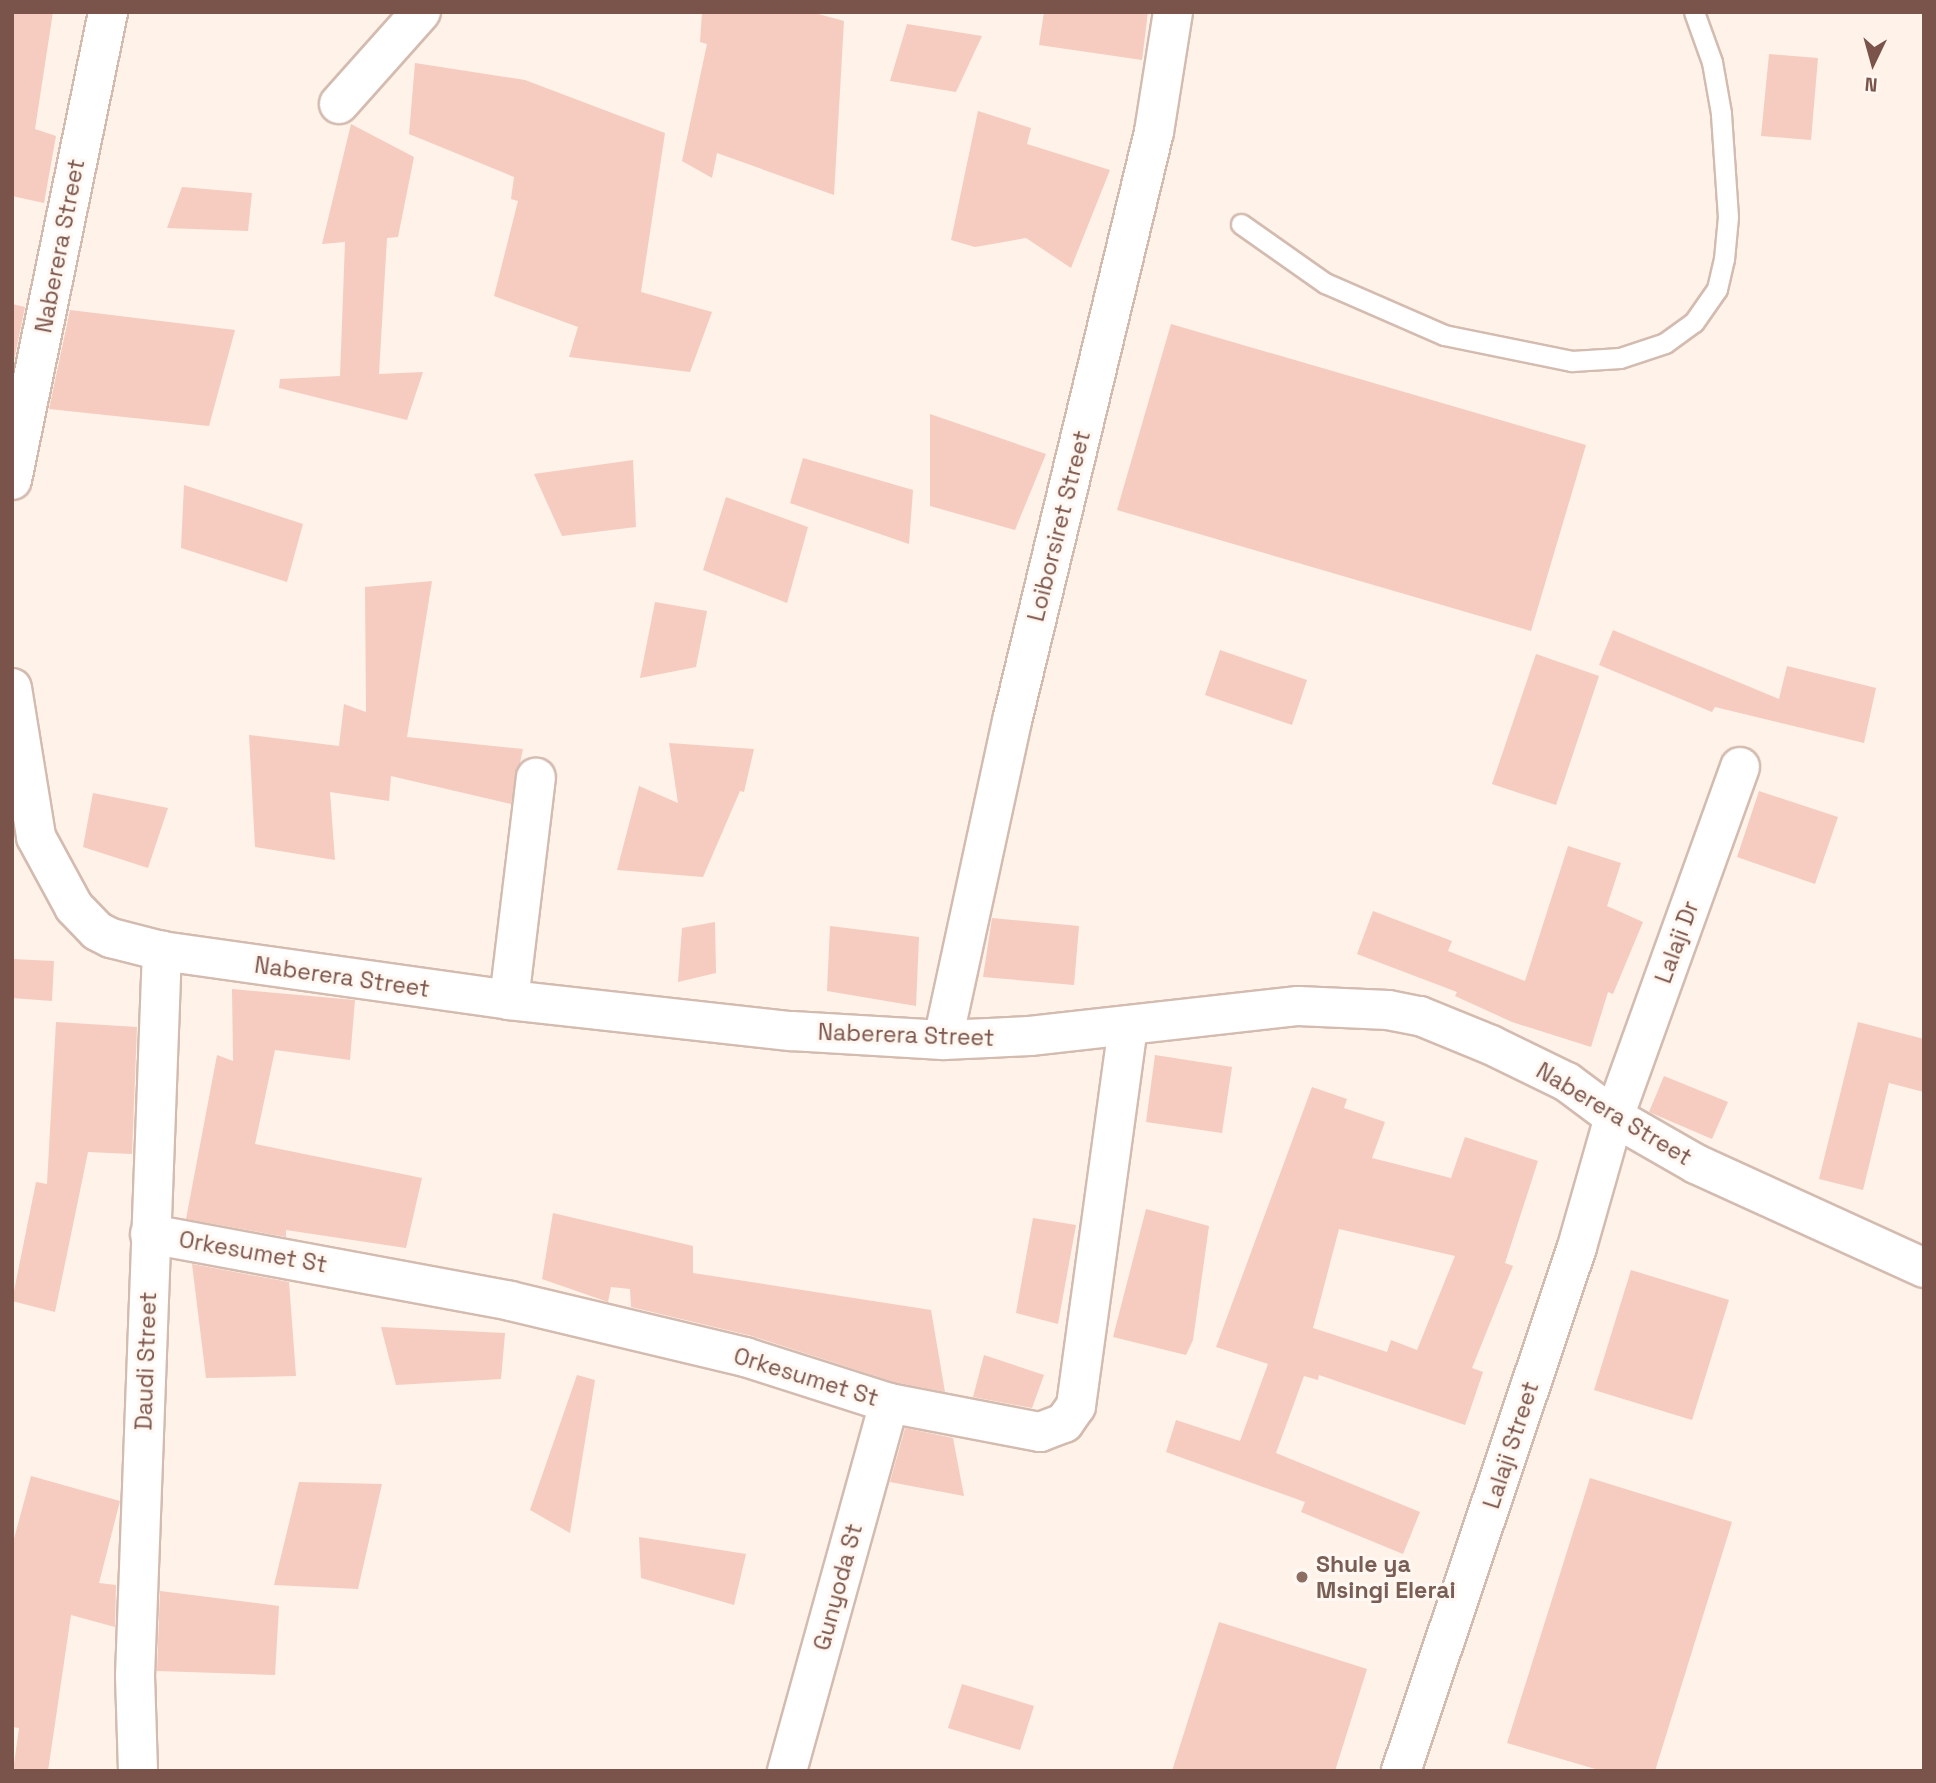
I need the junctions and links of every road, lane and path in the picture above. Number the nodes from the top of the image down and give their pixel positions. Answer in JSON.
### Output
{"nodes":[{"id":1,"x":107,"y":12,"type":"edge"},
{"id":2,"x":421,"y":12,"type":"edge"},
{"id":3,"x":1173,"y":12,"type":"edge"},
{"id":4,"x":1694,"y":12,"type":"edge"},
{"id":5,"x":339,"y":104,"type":"dead end"},
{"id":6,"x":1241,"y":223,"type":"dead end"},
{"id":7,"x":12,"y":480,"type":"edge"},
{"id":8,"x":12,"y":688,"type":"edge"},
{"id":9,"x":1740,"y":767,"type":"dead end"},
{"id":10,"x":536,"y":778,"type":"dead end"},
{"id":11,"x":162,"y":951,"type":"junction"},
{"id":12,"x":509,"y":1000,"type":"junction"},
{"id":13,"x":1128,"y":1026,"type":"junction"},
{"id":14,"x":943,"y":1040,"type":"junction"},
{"id":15,"x":1614,"y":1117,"type":"junction"},
{"id":16,"x":150,"y":1234,"type":"junction"},
{"id":17,"x":1924,"y":1268,"type":"edge"},
{"id":18,"x":889,"y":1403,"type":"junction"},
{"id":19,"x":138,"y":1771,"type":"edge"},
{"id":20,"x":787,"y":1771,"type":"edge"},
{"id":21,"x":1401,"y":1771,"type":"edge"}],
"edges":[{"from":1,"to":7,"type":"street","name":"Naberera Street"},
{"from":2,"to":5,"type":"street"},
{"from":3,"to":14,"type":"street","name":"Loiborsiret Street"},
{"from":4,"to":6,"type":"lane"},
{"from":8,"to":11,"type":"street","name":"Naberera Street"},
{"from":9,"to":15,"type":"street","name":"Lalaji Dr"},
{"from":10,"to":12,"type":"street"},
{"from":11,"to":12,"type":"street","name":"Naberera Street"},
{"from":11,"to":16,"type":"street","name":"Daudi Street"},
{"from":12,"to":14,"type":"street","name":"Naberera Street"},
{"from":13,"to":14,"type":"street","name":"Naberera Street"},
{"from":13,"to":15,"type":"street","name":"Naberera Street"},
{"from":13,"to":18,"type":"street","name":"Orkesumet St"},
{"from":15,"to":17,"type":"street","name":"Naberera Street"},
{"from":15,"to":21,"type":"street","name":"Lalaji Street"},
{"from":16,"to":18,"type":"street","name":"Orkesumet St"},
{"from":16,"to":19,"type":"street","name":"Daudi Street"},
{"from":18,"to":20,"type":"street","name":"Gunyoda St"}]}
